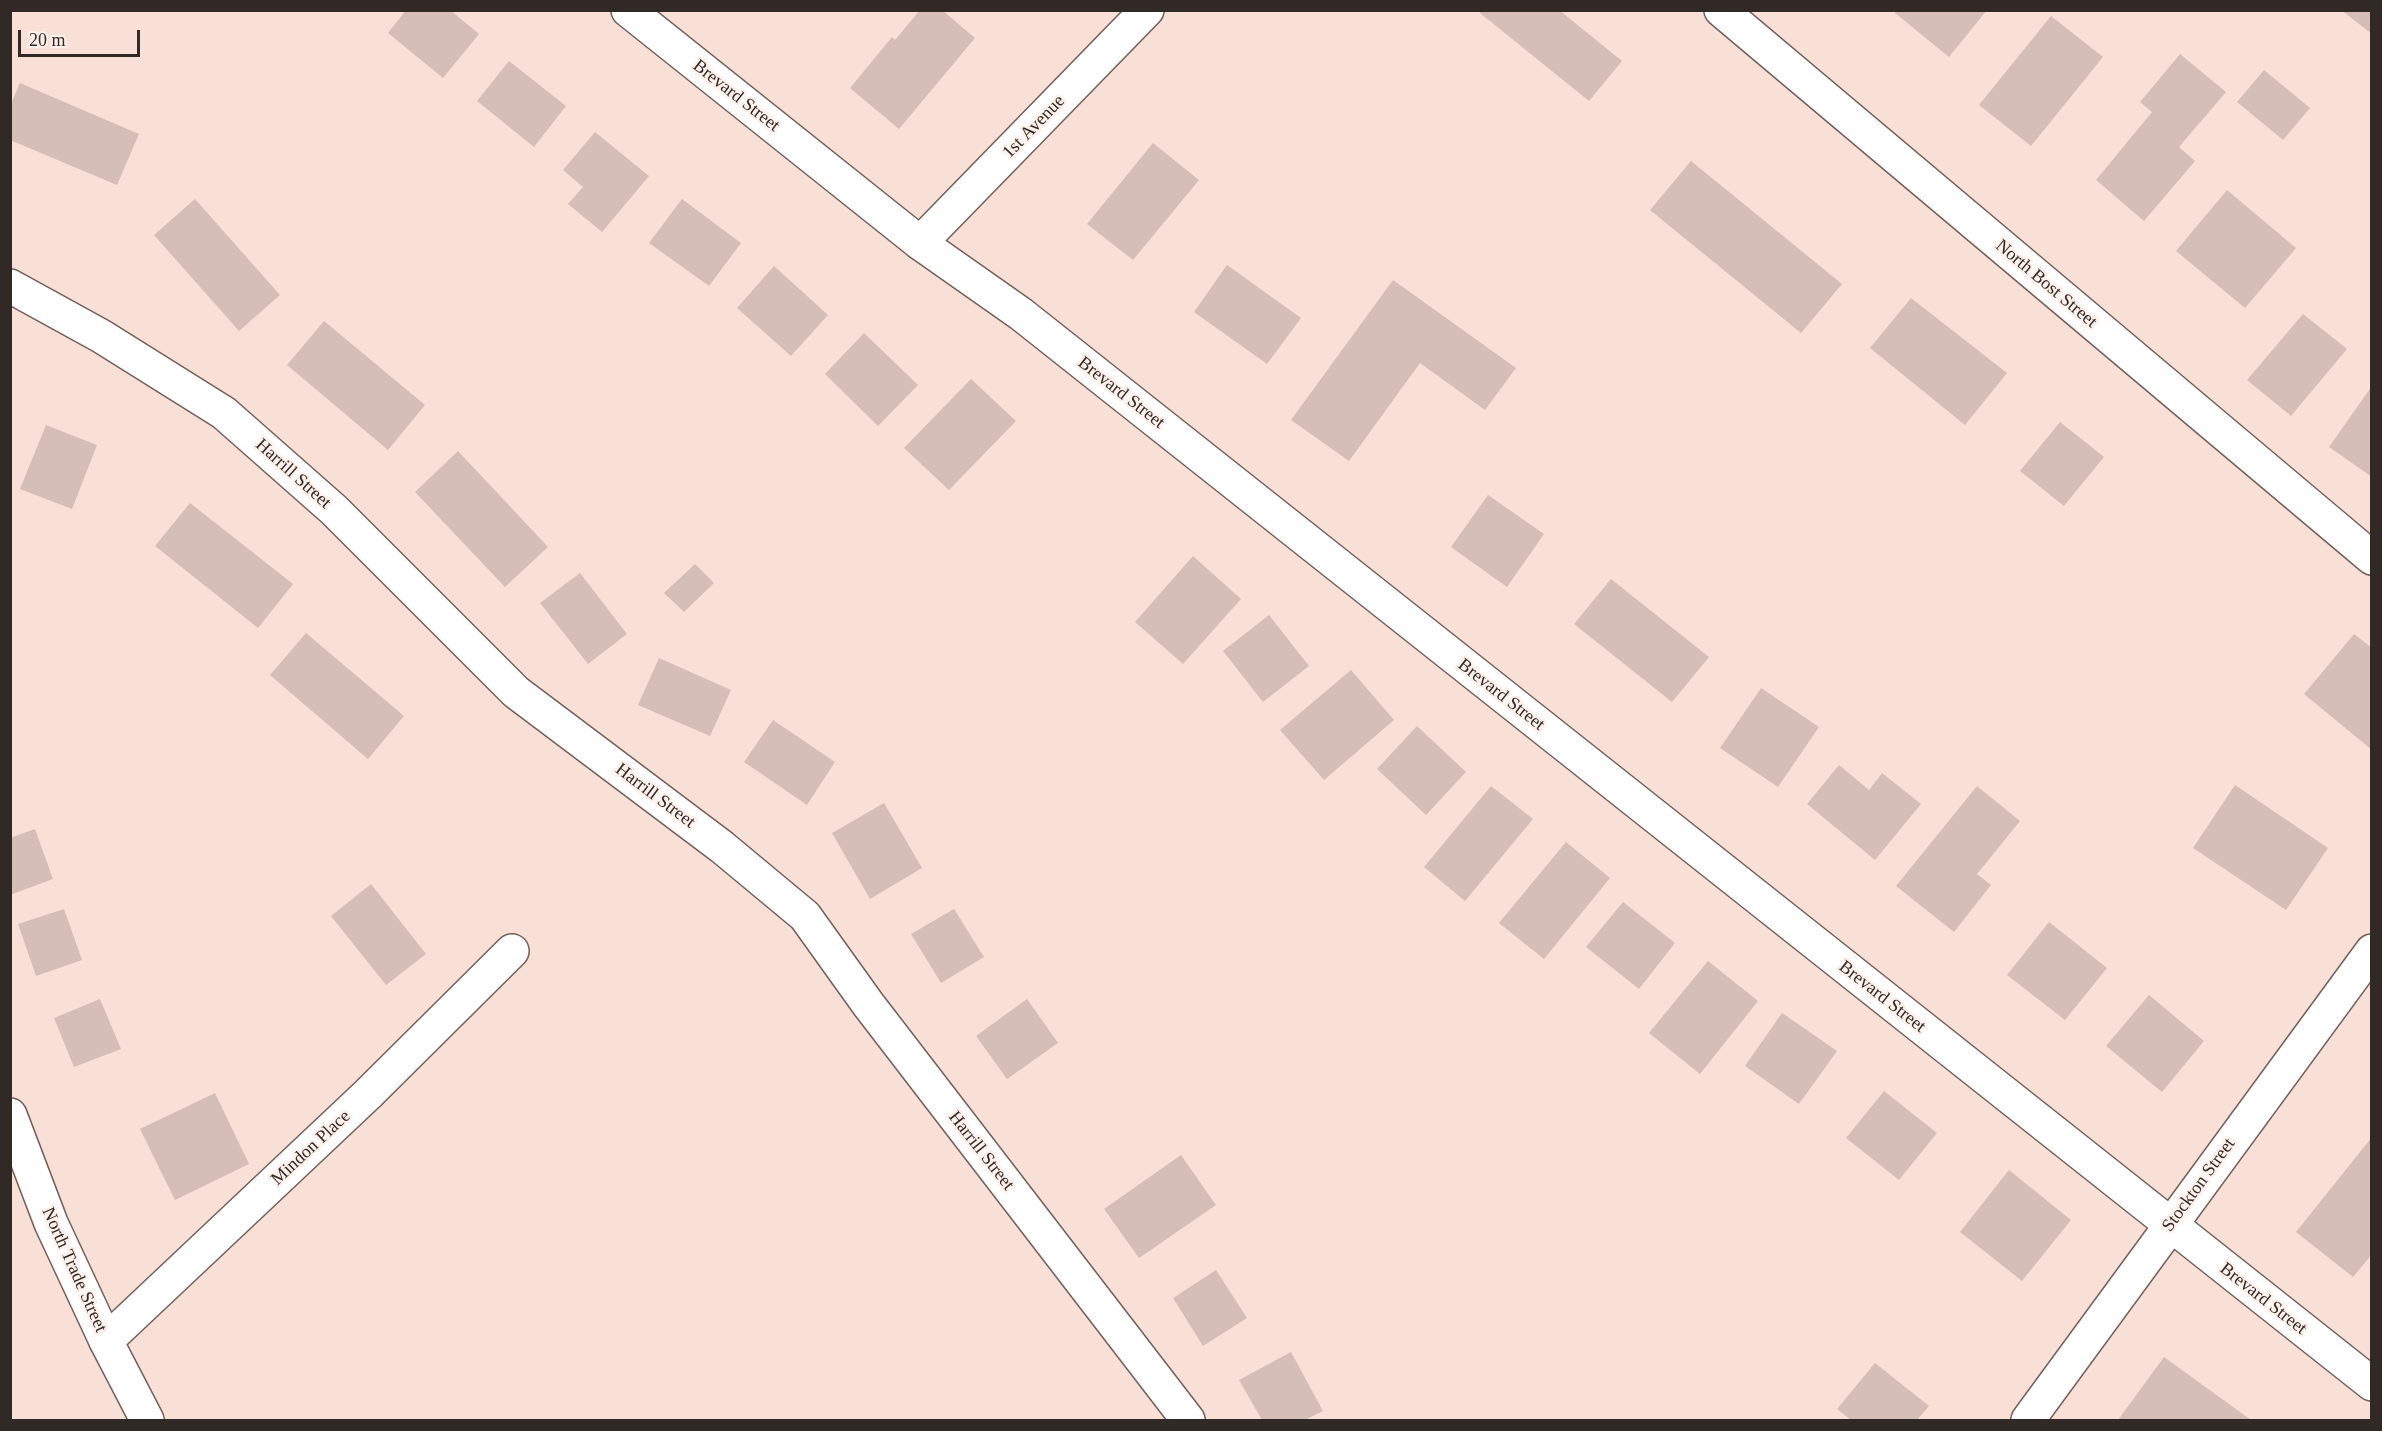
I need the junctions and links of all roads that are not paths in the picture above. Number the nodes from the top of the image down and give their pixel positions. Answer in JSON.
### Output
{"nodes":[{"id":1,"x":628,"y":10,"type":"edge"},
{"id":2,"x":1147,"y":10,"type":"edge"},
{"id":3,"x":1721,"y":10,"type":"edge"},
{"id":4,"x":921,"y":243,"type":"junction"},
{"id":5,"x":10,"y":286,"type":"edge"},
{"id":6,"x":2372,"y":558,"type":"edge"},
{"id":7,"x":512,"y":951,"type":"dead end"},
{"id":8,"x":2372,"y":951,"type":"edge"},
{"id":9,"x":10,"y":1115,"type":"edge"},
{"id":10,"x":2169,"y":1226,"type":"junction"},
{"id":11,"x":106,"y":1341,"type":"junction"},
{"id":12,"x":2372,"y":1384,"type":"edge"},
{"id":13,"x":147,"y":1420,"type":"edge"},
{"id":14,"x":1188,"y":1420,"type":"edge"},
{"id":15,"x":2028,"y":1420,"type":"edge"}],
"edges":[{"from":1,"to":4,"type":"street","name":"Brevard Street"},
{"from":2,"to":4,"type":"street","name":"1st Avenue"},
{"from":3,"to":6,"type":"street","name":"North Bost Street"},
{"from":4,"to":10,"type":"street","name":"Brevard Street"},
{"from":5,"to":14,"type":"street","name":"Harrill Street"},
{"from":7,"to":11,"type":"street","name":"Mindon Place"},
{"from":8,"to":10,"type":"street","name":"Stockton Street"},
{"from":9,"to":11,"type":"street","name":"North Trade Street"},
{"from":10,"to":12,"type":"street","name":"Brevard Street"},
{"from":10,"to":15,"type":"street","name":"Stockton Street"},
{"from":11,"to":13,"type":"street","name":"North Trade Street"}]}
